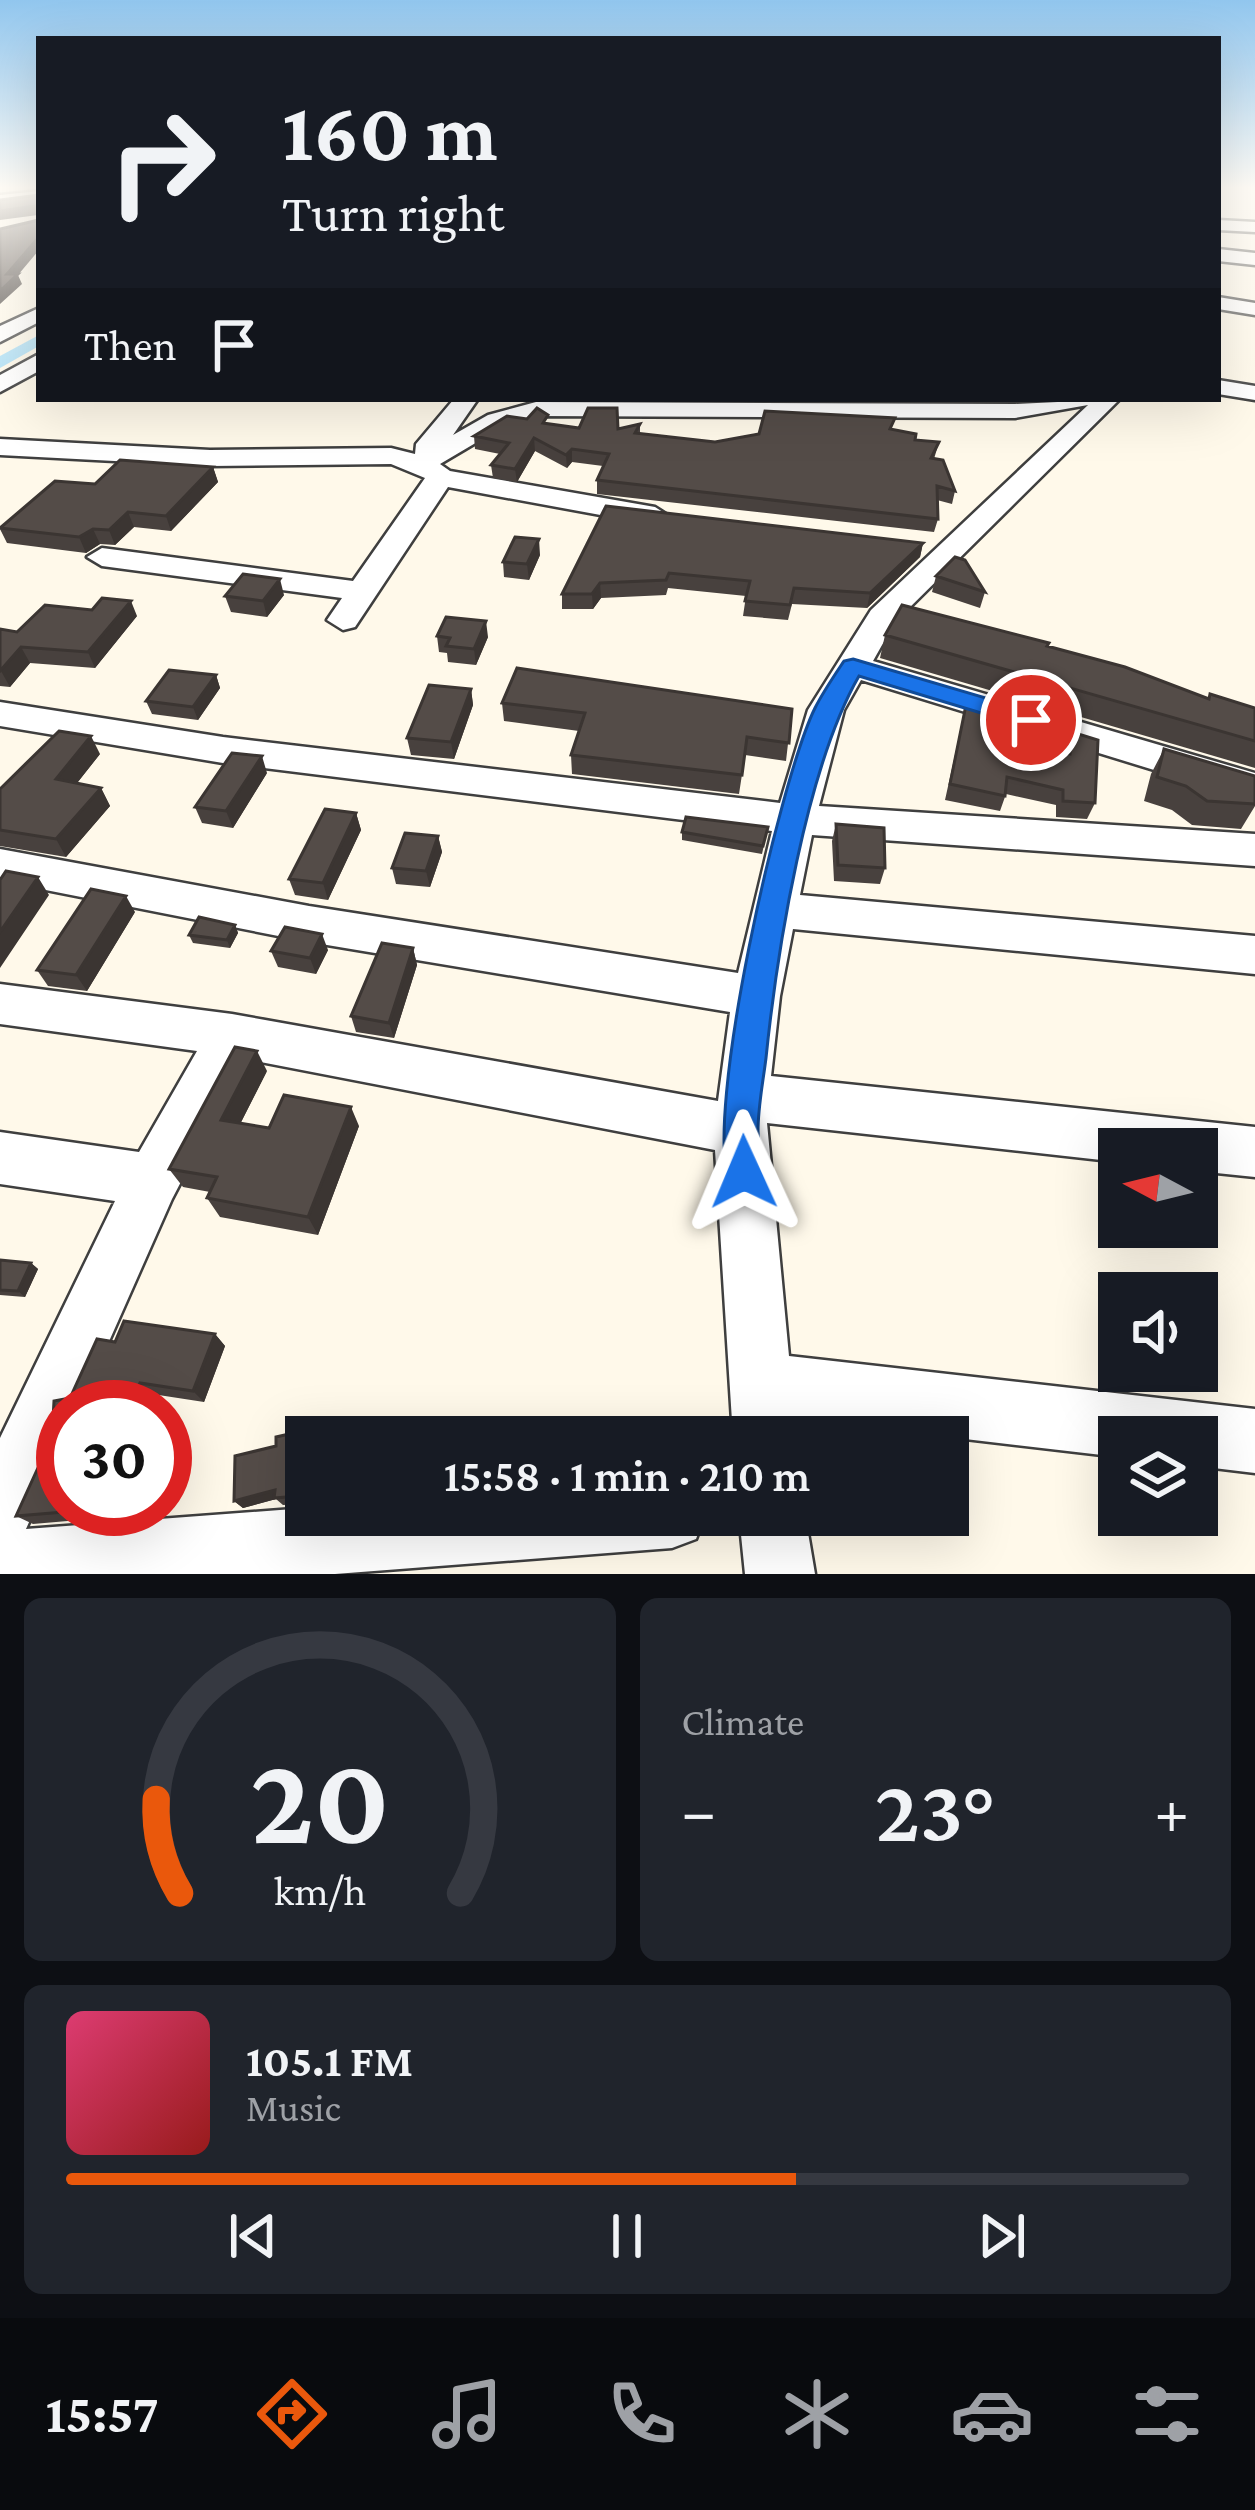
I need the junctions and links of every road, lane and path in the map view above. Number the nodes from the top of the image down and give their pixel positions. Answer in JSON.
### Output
{"nodes":[{"id":1,"x":1221,"y":304,"type":"edge"},
{"id":2,"x":1255,"y":309,"type":"edge"},
{"id":3,"x":36,"y":316,"type":"edge"},
{"id":4,"x":0,"y":335,"type":"edge"},
{"id":5,"x":36,"y":363,"type":"edge"},
{"id":6,"x":0,"y":385,"type":"edge"},
{"id":7,"x":1221,"y":387,"type":"edge"},
{"id":8,"x":1255,"y":393,"type":"edge"},
{"id":9,"x":464,"y":402,"type":"edge"},
{"id":10,"x":1066,"y":402,"type":"edge"},
{"id":11,"x":1105,"y":402,"type":"edge"},
{"id":12,"x":0,"y":447,"type":"edge"},
{"id":13,"x":422,"y":467,"type":"junction"},
{"id":14,"x":685,"y":519,"type":"edge"},
{"id":15,"x":908,"y":543,"type":"edge"},
{"id":16,"x":952,"y":548,"type":"junction"},
{"id":17,"x":102,"y":557,"type":"dead end"},
{"id":18,"x":360,"y":591,"type":"junction"},
{"id":19,"x":343,"y":620,"type":"dead end"},
{"id":20,"x":853,"y":666,"type":"junction"},
{"id":21,"x":0,"y":714,"type":"edge"},
{"id":22,"x":63,"y":726,"type":"junction"},
{"id":23,"x":32,"y":758,"type":"edge"},
{"id":24,"x":1255,"y":787,"type":"edge"},
{"id":25,"x":794,"y":819,"type":"junction"},
{"id":26,"x":1255,"y":850,"type":"edge"},
{"id":27,"x":0,"y":865,"type":"edge"},
{"id":28,"x":775,"y":910,"type":"junction"},
{"id":29,"x":1255,"y":955,"type":"edge"},
{"id":30,"x":756,"y":996,"type":"junction"},
{"id":31,"x":0,"y":1004,"type":"edge"},
{"id":32,"x":232,"y":1035,"type":"junction"},
{"id":33,"x":742,"y":1114,"type":"junction"},
{"id":34,"x":1255,"y":1152,"type":"edge"},
{"id":35,"x":0,"y":1158,"type":"edge"},
{"id":36,"x":153,"y":1180,"type":"junction"},
{"id":37,"x":763,"y":1411,"type":"edge"},
{"id":38,"x":1255,"y":1441,"type":"edge"},
{"id":39,"x":0,"y":1510,"type":"edge"},
{"id":40,"x":390,"y":1536,"type":"edge"},
{"id":41,"x":775,"y":1536,"type":"edge"},
{"id":42,"x":0,"y":1565,"type":"edge"},
{"id":43,"x":780,"y":1574,"type":"edge"}],
"edges":[{"from":1,"to":2,"type":"street"},
{"from":3,"to":4,"type":"street"},
{"from":5,"to":6,"type":"street"},
{"from":7,"to":8,"type":"street"},
{"from":9,"to":13,"type":"street"},
{"from":10,"to":13,"type":"street"},
{"from":11,"to":16,"type":"street"},
{"from":12,"to":13,"type":"street"},
{"from":13,"to":14,"type":"street"},
{"from":13,"to":18,"type":"street"},
{"from":15,"to":16,"type":"street"},
{"from":16,"to":20,"type":"street"},
{"from":17,"to":18,"type":"street"},
{"from":18,"to":19,"type":"street"},
{"from":20,"to":24,"type":"street"},
{"from":20,"to":25,"type":"street"},
{"from":21,"to":22,"type":"street"},
{"from":22,"to":23,"type":"street"},
{"from":22,"to":25,"type":"street"},
{"from":25,"to":26,"type":"street"},
{"from":25,"to":28,"type":"street"},
{"from":27,"to":30,"type":"street"},
{"from":28,"to":29,"type":"street"},
{"from":28,"to":30,"type":"street"},
{"from":30,"to":33,"type":"street"},
{"from":31,"to":32,"type":"street"},
{"from":32,"to":33,"type":"street"},
{"from":32,"to":36,"type":"street"},
{"from":33,"to":34,"type":"street"},
{"from":33,"to":37,"type":"street"},
{"from":35,"to":36,"type":"street"},
{"from":36,"to":39,"type":"street"},
{"from":37,"to":38,"type":"street"},
{"from":40,"to":42,"type":"street"},
{"from":41,"to":43,"type":"street"}]}
